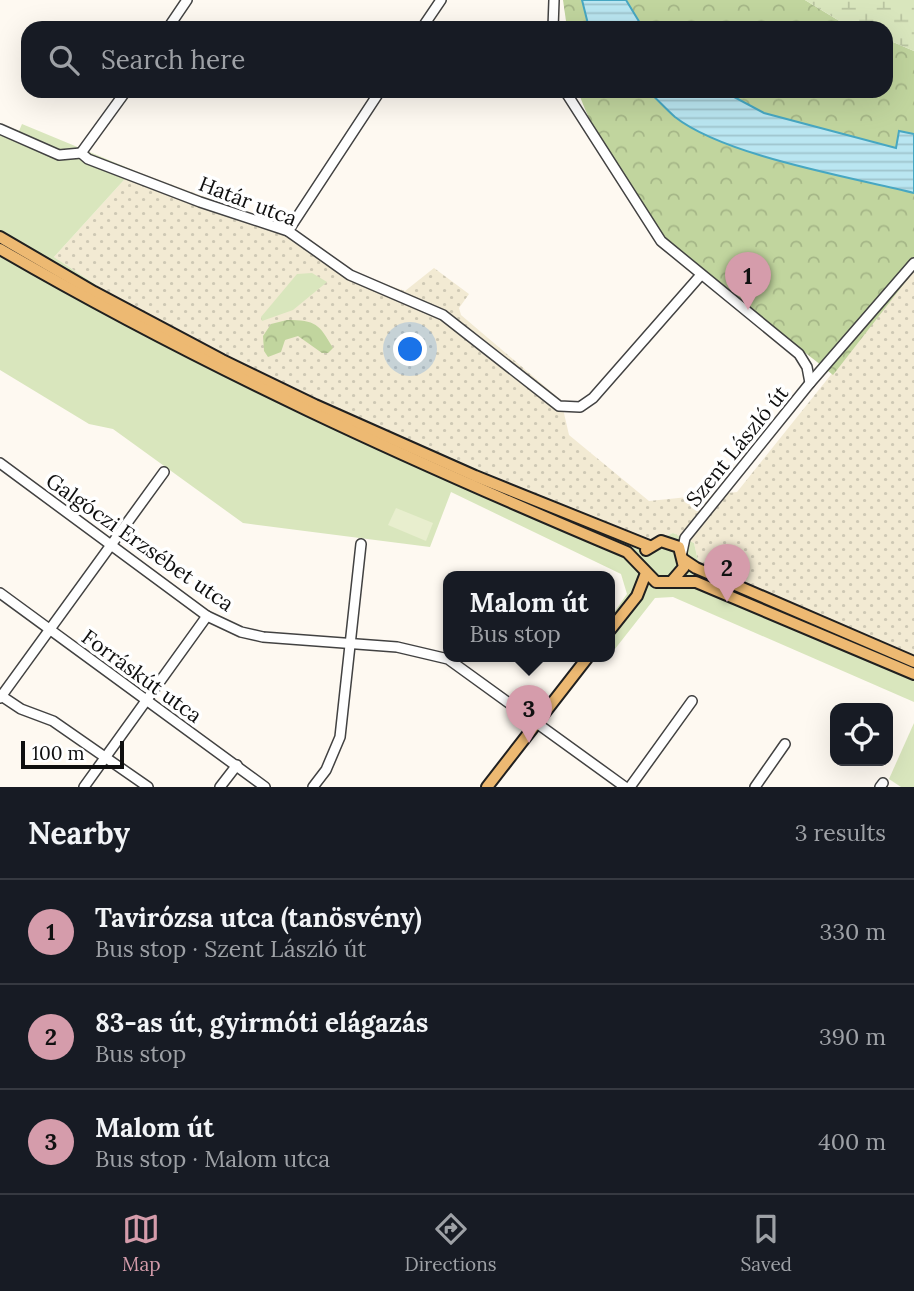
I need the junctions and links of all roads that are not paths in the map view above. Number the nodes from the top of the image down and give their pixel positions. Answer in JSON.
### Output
{"nodes":[{"id":1,"x":187,"y":0,"type":"edge"},
{"id":2,"x":441,"y":0,"type":"edge"},
{"id":3,"x":554,"y":0,"type":"edge"},
{"id":4,"x":173,"y":21,"type":"edge"},
{"id":5,"x":427,"y":21,"type":"edge"},
{"id":6,"x":553,"y":21,"type":"edge"},
{"id":7,"x":121,"y":98,"type":"edge"},
{"id":8,"x":375,"y":98,"type":"edge"},
{"id":9,"x":569,"y":98,"type":"edge"},
{"id":10,"x":0,"y":128,"type":"edge"},
{"id":11,"x":81,"y":153,"type":"junction"},
{"id":12,"x":288,"y":231,"type":"junction"},
{"id":13,"x":0,"y":237,"type":"edge"},
{"id":14,"x":0,"y":249,"type":"edge"},
{"id":15,"x":914,"y":263,"type":"edge"},
{"id":16,"x":700,"y":276,"type":"junction"},
{"id":17,"x":810,"y":383,"type":"junction"},
{"id":18,"x":0,"y":463,"type":"edge"},
{"id":19,"x":164,"y":472,"type":"dead end"},
{"id":20,"x":685,"y":538,"type":"junction"},
{"id":21,"x":668,"y":541,"type":"junction"},
{"id":22,"x":361,"y":544,"type":"dead end"},
{"id":23,"x":112,"y":545,"type":"junction"},
{"id":24,"x":649,"y":546,"type":"junction"},
{"id":25,"x":683,"y":556,"type":"junction"},
{"id":26,"x":644,"y":570,"type":"junction"},
{"id":27,"x":656,"y":582,"type":"junction"},
{"id":28,"x":670,"y":582,"type":"junction"},
{"id":29,"x":0,"y":593,"type":"edge"},
{"id":30,"x":637,"y":596,"type":"junction"},
{"id":31,"x":208,"y":616,"type":"junction"},
{"id":32,"x":615,"y":625,"type":"edge"},
{"id":33,"x":48,"y":630,"type":"junction"},
{"id":34,"x":350,"y":644,"type":"junction"},
{"id":35,"x":443,"y":658,"type":"edge"},
{"id":36,"x":452,"y":662,"type":"edge"},
{"id":37,"x":584,"y":662,"type":"edge"},
{"id":38,"x":914,"y":662,"type":"edge"},
{"id":39,"x":914,"y":674,"type":"edge"},
{"id":40,"x":0,"y":696,"type":"edge"},
{"id":41,"x":146,"y":701,"type":"junction"},
{"id":42,"x":692,"y":701,"type":"dead end"},
{"id":43,"x":536,"y":724,"type":"junction"},
{"id":44,"x":785,"y":744,"type":"dead end"},
{"id":45,"x":107,"y":758,"type":"junction"},
{"id":46,"x":237,"y":765,"type":"junction"},
{"id":47,"x":633,"y":785,"type":"edge"},
{"id":48,"x":84,"y":787,"type":"edge"},
{"id":49,"x":148,"y":787,"type":"edge"},
{"id":50,"x":220,"y":787,"type":"edge"},
{"id":51,"x":265,"y":787,"type":"edge"},
{"id":52,"x":313,"y":787,"type":"edge"},
{"id":53,"x":487,"y":787,"type":"edge"},
{"id":54,"x":755,"y":787,"type":"edge"}],
"edges":[{"from":1,"to":4,"type":"street"},
{"from":2,"to":5,"type":"street"},
{"from":3,"to":6,"type":"street"},
{"from":7,"to":11,"type":"street"},
{"from":8,"to":12,"type":"street"},
{"from":9,"to":16,"type":"street","name":"Szent László út"},
{"from":10,"to":11,"type":"street","name":"Határ utca"},
{"from":11,"to":12,"type":"street","name":"Határ utca"},
{"from":12,"to":16,"type":"street","name":"Határ utca"},
{"from":13,"to":24,"type":"main road"},
{"from":14,"to":26,"type":"main road"},
{"from":15,"to":17,"type":"street"},
{"from":16,"to":17,"type":"street","name":"Szent László út"},
{"from":17,"to":20,"type":"street","name":"Szent László út"},
{"from":18,"to":23,"type":"street","name":"Galgóczi Erzsébet utca"},
{"from":19,"to":23,"type":"street"},
{"from":20,"to":21,"type":"street","name":"Szent László út"},
{"from":20,"to":25,"type":"street","name":"Szent László út"},
{"from":21,"to":24,"type":"main road"},
{"from":21,"to":25,"type":"main road"},
{"from":22,"to":34,"type":"street"},
{"from":23,"to":31,"type":"street","name":"Galgóczi Erzsébet utca"},
{"from":23,"to":33,"type":"street"},
{"from":24,"to":26,"type":"main road"},
{"from":25,"to":28,"type":"main road"},
{"from":25,"to":38,"type":"main road"},
{"from":26,"to":27,"type":"main road"},
{"from":26,"to":30,"type":"main road"},
{"from":27,"to":28,"type":"main road"},
{"from":27,"to":30,"type":"main road"},
{"from":28,"to":39,"type":"main road"},
{"from":29,"to":33,"type":"street","name":"Forráskút utca"},
{"from":30,"to":32,"type":"main road"},
{"from":31,"to":34,"type":"street","name":"Galgóczi Erzsébet utca"},
{"from":31,"to":41,"type":"street"},
{"from":33,"to":40,"type":"street"},
{"from":33,"to":41,"type":"street","name":"Forráskút utca"},
{"from":34,"to":35,"type":"street","name":"Galgóczi Erzsébet utca"},
{"from":34,"to":52,"type":"street"},
{"from":36,"to":43,"type":"street","name":"Galgóczi Erzsébet utca"},
{"from":37,"to":43,"type":"main road"},
{"from":40,"to":45,"type":"street"},
{"from":41,"to":45,"type":"street"},
{"from":41,"to":46,"type":"street","name":"Forráskút utca"},
{"from":42,"to":47,"type":"street"},
{"from":43,"to":47,"type":"street","name":"Galgóczi Erzsébet utca"},
{"from":43,"to":53,"type":"main road"},
{"from":44,"to":54,"type":"street"},
{"from":45,"to":48,"type":"street"},
{"from":45,"to":49,"type":"street"},
{"from":46,"to":50,"type":"street"},
{"from":46,"to":51,"type":"street","name":"Forráskút utca"}]}
